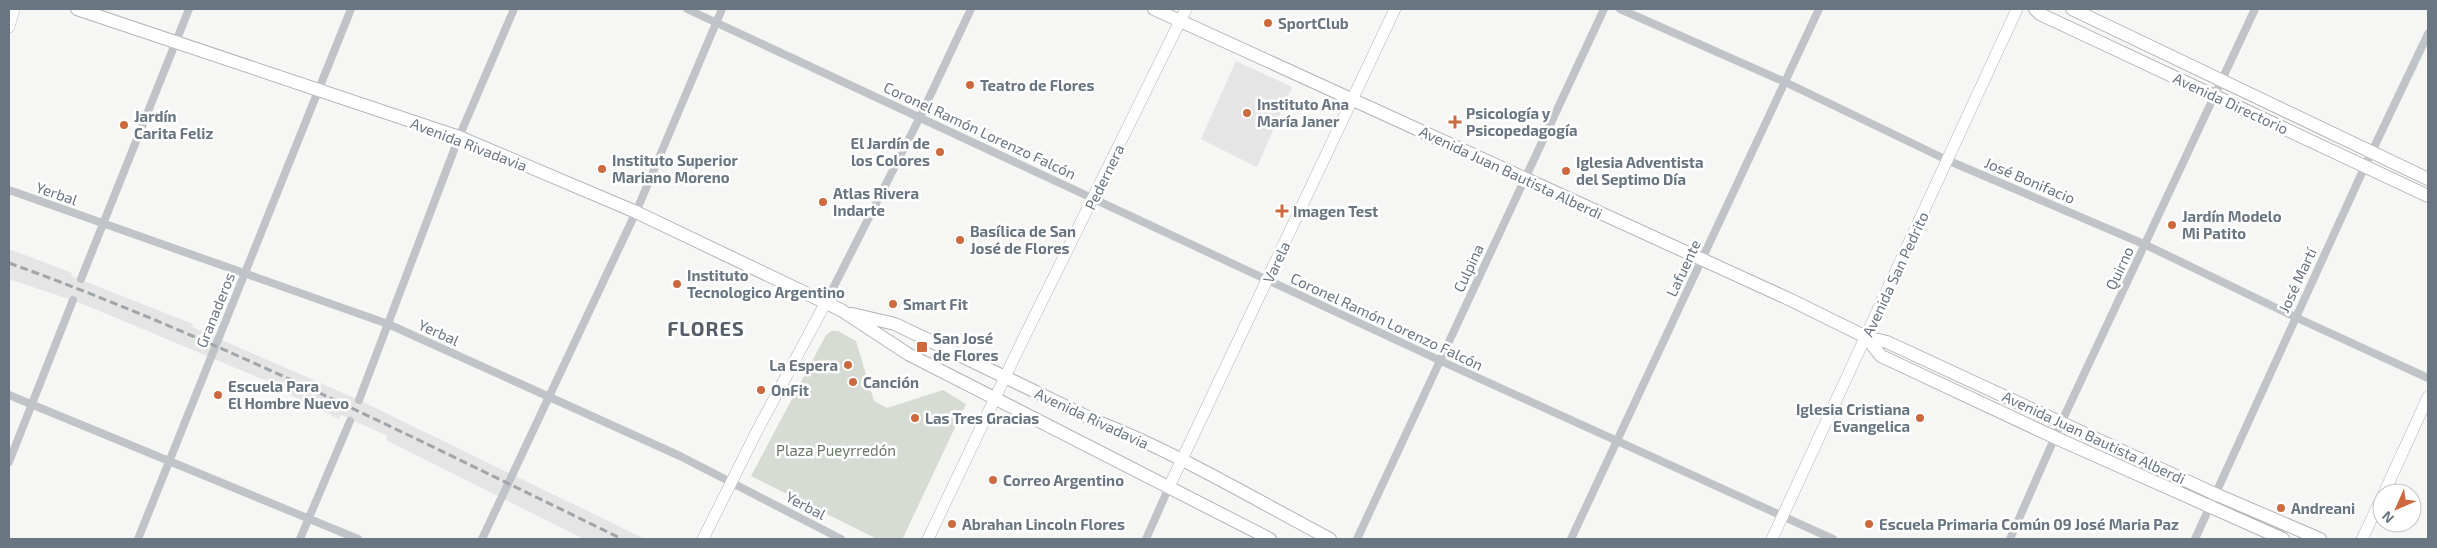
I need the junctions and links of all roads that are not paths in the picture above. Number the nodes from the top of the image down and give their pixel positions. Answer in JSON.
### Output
{"nodes":[{"id":1,"x":14,"y":9,"type":"edge"},
{"id":2,"x":77,"y":9,"type":"edge"},
{"id":3,"x":189,"y":9,"type":"edge"},
{"id":4,"x":351,"y":9,"type":"edge"},
{"id":5,"x":514,"y":9,"type":"edge"},
{"id":6,"x":687,"y":9,"type":"edge"},
{"id":7,"x":722,"y":9,"type":"edge"},
{"id":8,"x":971,"y":9,"type":"edge"},
{"id":9,"x":1154,"y":9,"type":"edge"},
{"id":10,"x":1186,"y":9,"type":"edge"},
{"id":11,"x":1395,"y":9,"type":"edge"},
{"id":12,"x":1604,"y":9,"type":"edge"},
{"id":13,"x":1620,"y":9,"type":"edge"},
{"id":14,"x":1819,"y":9,"type":"edge"},
{"id":15,"x":2017,"y":9,"type":"edge"},
{"id":16,"x":2035,"y":9,"type":"edge"},
{"id":17,"x":2072,"y":9,"type":"edge"},
{"id":18,"x":2255,"y":9,"type":"edge"},
{"id":19,"x":1181,"y":21,"type":"junction"},
{"id":20,"x":716,"y":22,"type":"junction"},
{"id":21,"x":9,"y":27,"type":"edge"},
{"id":22,"x":2428,"y":34,"type":"edge"},
{"id":23,"x":176,"y":42,"type":"junction"},
{"id":24,"x":2221,"y":81,"type":"junction"},
{"id":25,"x":1785,"y":82,"type":"junction"},
{"id":26,"x":318,"y":90,"type":"junction"},
{"id":27,"x":2214,"y":95,"type":"junction"},
{"id":28,"x":1353,"y":100,"type":"junction"},
{"id":29,"x":920,"y":117,"type":"junction"},
{"id":30,"x":459,"y":137,"type":"junction"},
{"id":31,"x":2372,"y":153,"type":"junction"},
{"id":32,"x":1947,"y":160,"type":"junction"},
{"id":33,"x":2365,"y":166,"type":"junction"},
{"id":34,"x":1524,"y":178,"type":"junction"},
{"id":35,"x":2428,"y":179,"type":"edge"},
{"id":36,"x":9,"y":190,"type":"edge"},
{"id":37,"x":2428,"y":196,"type":"edge"},
{"id":38,"x":1093,"y":199,"type":"junction"},
{"id":39,"x":636,"y":212,"type":"junction"},
{"id":40,"x":104,"y":224,"type":"junction"},
{"id":41,"x":2146,"y":245,"type":"junction"},
{"id":42,"x":1702,"y":260,"type":"junction"},
{"id":43,"x":244,"y":274,"type":"junction"},
{"id":44,"x":81,"y":279,"type":"dead end"},
{"id":45,"x":1267,"y":280,"type":"junction"},
{"id":46,"x":73,"y":300,"type":"dead end"},
{"id":47,"x":826,"y":302,"type":"junction"},
{"id":48,"x":847,"y":313,"type":"junction"},
{"id":49,"x":2296,"y":317,"type":"junction"},
{"id":50,"x":388,"y":324,"type":"junction"},
{"id":51,"x":1866,"y":337,"type":"junction"},
{"id":52,"x":1441,"y":361,"type":"junction"},
{"id":53,"x":1004,"y":377,"type":"junction"},
{"id":54,"x":2428,"y":378,"type":"edge"},
{"id":55,"x":9,"y":395,"type":"edge"},
{"id":56,"x":548,"y":396,"type":"junction"},
{"id":57,"x":2428,"y":398,"type":"edge"},
{"id":58,"x":359,"y":400,"type":"dead end"},
{"id":59,"x":994,"y":400,"type":"junction"},
{"id":60,"x":32,"y":404,"type":"junction"},
{"id":61,"x":350,"y":421,"type":"dead end"},
{"id":62,"x":2062,"y":422,"type":"junction"},
{"id":63,"x":2056,"y":438,"type":"junction"},
{"id":64,"x":1618,"y":440,"type":"junction"},
{"id":65,"x":169,"y":461,"type":"junction"},
{"id":66,"x":1182,"y":461,"type":"junction"},
{"id":67,"x":9,"y":462,"type":"edge"},
{"id":68,"x":731,"y":482,"type":"junction"},
{"id":69,"x":2389,"y":483,"type":"edge"},
{"id":70,"x":1169,"y":487,"type":"junction"},
{"id":71,"x":2215,"y":494,"type":"junction"},
{"id":72,"x":2210,"y":507,"type":"junction"},
{"id":73,"x":1783,"y":515,"type":"junction"},
{"id":74,"x":309,"y":518,"type":"junction"},
{"id":75,"x":2372,"y":518,"type":"edge"},
{"id":76,"x":138,"y":539,"type":"edge"},
{"id":77,"x":300,"y":539,"type":"edge"},
{"id":78,"x":358,"y":539,"type":"edge"},
{"id":79,"x":482,"y":539,"type":"edge"},
{"id":80,"x":703,"y":539,"type":"edge"},
{"id":81,"x":840,"y":539,"type":"edge"},
{"id":82,"x":928,"y":539,"type":"edge"},
{"id":83,"x":1146,"y":539,"type":"edge"},
{"id":84,"x":1270,"y":539,"type":"edge"},
{"id":85,"x":1330,"y":539,"type":"edge"},
{"id":86,"x":1357,"y":539,"type":"edge"},
{"id":87,"x":1571,"y":539,"type":"edge"},
{"id":88,"x":1772,"y":539,"type":"edge"},
{"id":89,"x":1833,"y":539,"type":"edge"},
{"id":90,"x":2010,"y":539,"type":"edge"},
{"id":91,"x":2195,"y":539,"type":"edge"},
{"id":92,"x":2283,"y":539,"type":"edge"},
{"id":93,"x":2320,"y":539,"type":"edge"},
{"id":94,"x":2362,"y":539,"type":"edge"}],
"edges":[{"from":1,"to":21,"type":"street"},
{"from":2,"to":23,"type":"main road","name":"Avenida Rivadavia"},
{"from":3,"to":23,"type":"street"},
{"from":4,"to":26,"type":"street","name":"Granaderos"},
{"from":5,"to":30,"type":"street"},
{"from":6,"to":20,"type":"street","name":"Coronel Ramón Lorenzo Falcón"},
{"from":7,"to":20,"type":"street"},
{"from":8,"to":29,"type":"street"},
{"from":9,"to":19,"type":"main road","name":"Avenida Juan Bautista Alberdi"},
{"from":10,"to":19,"type":"street","name":"Pedernera"},
{"from":11,"to":28,"type":"street","name":"Varela"},
{"from":12,"to":34,"type":"street","name":"Culpina"},
{"from":13,"to":25,"type":"street","name":"José Bonifacio"},
{"from":14,"to":25,"type":"street","name":"Lafuente"},
{"from":15,"to":32,"type":"street","name":"Avenida San Pedrito"},
{"from":16,"to":27,"type":"main road","name":"Avenida Directorio"},
{"from":17,"to":24,"type":"main road","name":"Avenida Directorio"},
{"from":18,"to":24,"type":"street","name":"Quirno"},
{"from":19,"to":28,"type":"main road","name":"Avenida Juan Bautista Alberdi"},
{"from":19,"to":38,"type":"street","name":"Pedernera"},
{"from":20,"to":29,"type":"street","name":"Coronel Ramón Lorenzo Falcón"},
{"from":20,"to":39,"type":"street"},
{"from":22,"to":31,"type":"street","name":"José Martí"},
{"from":23,"to":26,"type":"main road","name":"Avenida Rivadavia"},
{"from":23,"to":40,"type":"street"},
{"from":24,"to":27,"type":"street","name":"Quirno"},
{"from":24,"to":31,"type":"main road","name":"Avenida Directorio"},
{"from":25,"to":32,"type":"street","name":"José Bonifacio"},
{"from":25,"to":42,"type":"street","name":"Lafuente"},
{"from":26,"to":30,"type":"main road","name":"Avenida Rivadavia"},
{"from":26,"to":43,"type":"street","name":"Granaderos"},
{"from":27,"to":33,"type":"main road","name":"Avenida Directorio"},
{"from":27,"to":41,"type":"street","name":"Quirno"},
{"from":28,"to":34,"type":"main road","name":"Avenida Juan Bautista Alberdi"},
{"from":28,"to":45,"type":"street","name":"Varela"},
{"from":29,"to":38,"type":"street","name":"Coronel Ramón Lorenzo Falcón"},
{"from":29,"to":47,"type":"street"},
{"from":30,"to":39,"type":"main road","name":"Avenida Rivadavia"},
{"from":30,"to":50,"type":"street"},
{"from":31,"to":33,"type":"street","name":"José Martí"},
{"from":31,"to":35,"type":"main road","name":"Avenida Directorio"},
{"from":32,"to":41,"type":"street","name":"José Bonifacio"},
{"from":32,"to":51,"type":"street","name":"Avenida San Pedrito"},
{"from":33,"to":37,"type":"main road","name":"Avenida Directorio"},
{"from":33,"to":49,"type":"street","name":"José Martí"},
{"from":34,"to":42,"type":"main road","name":"Avenida Juan Bautista Alberdi"},
{"from":34,"to":52,"type":"street","name":"Culpina"},
{"from":36,"to":40,"type":"street","name":"Yerbal"},
{"from":38,"to":45,"type":"street","name":"Coronel Ramón Lorenzo Falcón"},
{"from":38,"to":53,"type":"street","name":"Pedernera"},
{"from":39,"to":47,"type":"main road","name":"Avenida Rivadavia"},
{"from":39,"to":56,"type":"street"},
{"from":40,"to":43,"type":"street","name":"Yerbal"},
{"from":40,"to":44,"type":"street"},
{"from":41,"to":49,"type":"street","name":"José Bonifacio"},
{"from":41,"to":62,"type":"street","name":"Quirno"},
{"from":42,"to":51,"type":"main road","name":"Avenida Juan Bautista Alberdi"},
{"from":42,"to":64,"type":"street","name":"Lafuente"},
{"from":43,"to":50,"type":"street","name":"Yerbal"},
{"from":43,"to":65,"type":"street","name":"Granaderos"},
{"from":45,"to":52,"type":"street","name":"Coronel Ramón Lorenzo Falcón"},
{"from":45,"to":66,"type":"street","name":"Varela"},
{"from":46,"to":60,"type":"street"},
{"from":47,"to":48,"type":"main road","name":"Avenida Rivadavia"},
{"from":47,"to":68,"type":"street"},
{"from":48,"to":53,"type":"main road","name":"Avenida Rivadavia"},
{"from":48,"to":59,"type":"main road","name":"Avenida Rivadavia"},
{"from":49,"to":54,"type":"street","name":"José Bonifacio"},
{"from":49,"to":71,"type":"street","name":"José Martí"},
{"from":50,"to":56,"type":"street","name":"Yerbal"},
{"from":50,"to":58,"type":"street"},
{"from":51,"to":62,"type":"main road","name":"Avenida Juan Bautista Alberdi"},
{"from":51,"to":63,"type":"main road","name":"Avenida Juan Bautista Alberdi"},
{"from":51,"to":73,"type":"street","name":"Avenida San Pedrito"},
{"from":52,"to":64,"type":"street","name":"Coronel Ramón Lorenzo Falcón"},
{"from":52,"to":86,"type":"street","name":"Culpina"},
{"from":53,"to":59,"type":"street","name":"Pedernera"},
{"from":53,"to":66,"type":"main road","name":"Avenida Rivadavia"},
{"from":55,"to":60,"type":"street"},
{"from":56,"to":68,"type":"street","name":"Yerbal"},
{"from":56,"to":79,"type":"street"},
{"from":57,"to":69,"type":"street"},
{"from":59,"to":70,"type":"main road","name":"Avenida Rivadavia"},
{"from":59,"to":82,"type":"street","name":"Pedernera"},
{"from":60,"to":65,"type":"street"},
{"from":60,"to":67,"type":"street"},
{"from":61,"to":74,"type":"street"},
{"from":62,"to":63,"type":"street","name":"Quirno"},
{"from":62,"to":71,"type":"main road","name":"Avenida Juan Bautista Alberdi"},
{"from":63,"to":72,"type":"main road","name":"Avenida Juan Bautista Alberdi"},
{"from":63,"to":90,"type":"street","name":"Quirno"},
{"from":64,"to":73,"type":"street","name":"Coronel Ramón Lorenzo Falcón"},
{"from":64,"to":87,"type":"street","name":"Lafuente"},
{"from":65,"to":74,"type":"street"},
{"from":65,"to":76,"type":"street","name":"Granaderos"},
{"from":66,"to":70,"type":"street","name":"Varela"},
{"from":66,"to":85,"type":"main road","name":"Avenida Rivadavia"},
{"from":68,"to":80,"type":"street"},
{"from":68,"to":81,"type":"street","name":"Yerbal"},
{"from":70,"to":83,"type":"street"},
{"from":70,"to":84,"type":"main road","name":"Avenida Rivadavia"},
{"from":71,"to":72,"type":"street","name":"José Martí"},
{"from":71,"to":93,"type":"main road","name":"Avenida Juan Bautista Alberdi"},
{"from":72,"to":91,"type":"street","name":"José Martí"},
{"from":72,"to":92,"type":"main road","name":"Avenida Juan Bautista Alberdi"},
{"from":73,"to":88,"type":"street","name":"Avenida San Pedrito"},
{"from":73,"to":89,"type":"street","name":"Coronel Ramón Lorenzo Falcón"},
{"from":74,"to":77,"type":"street"},
{"from":74,"to":78,"type":"street"},
{"from":75,"to":94,"type":"street"}]}
